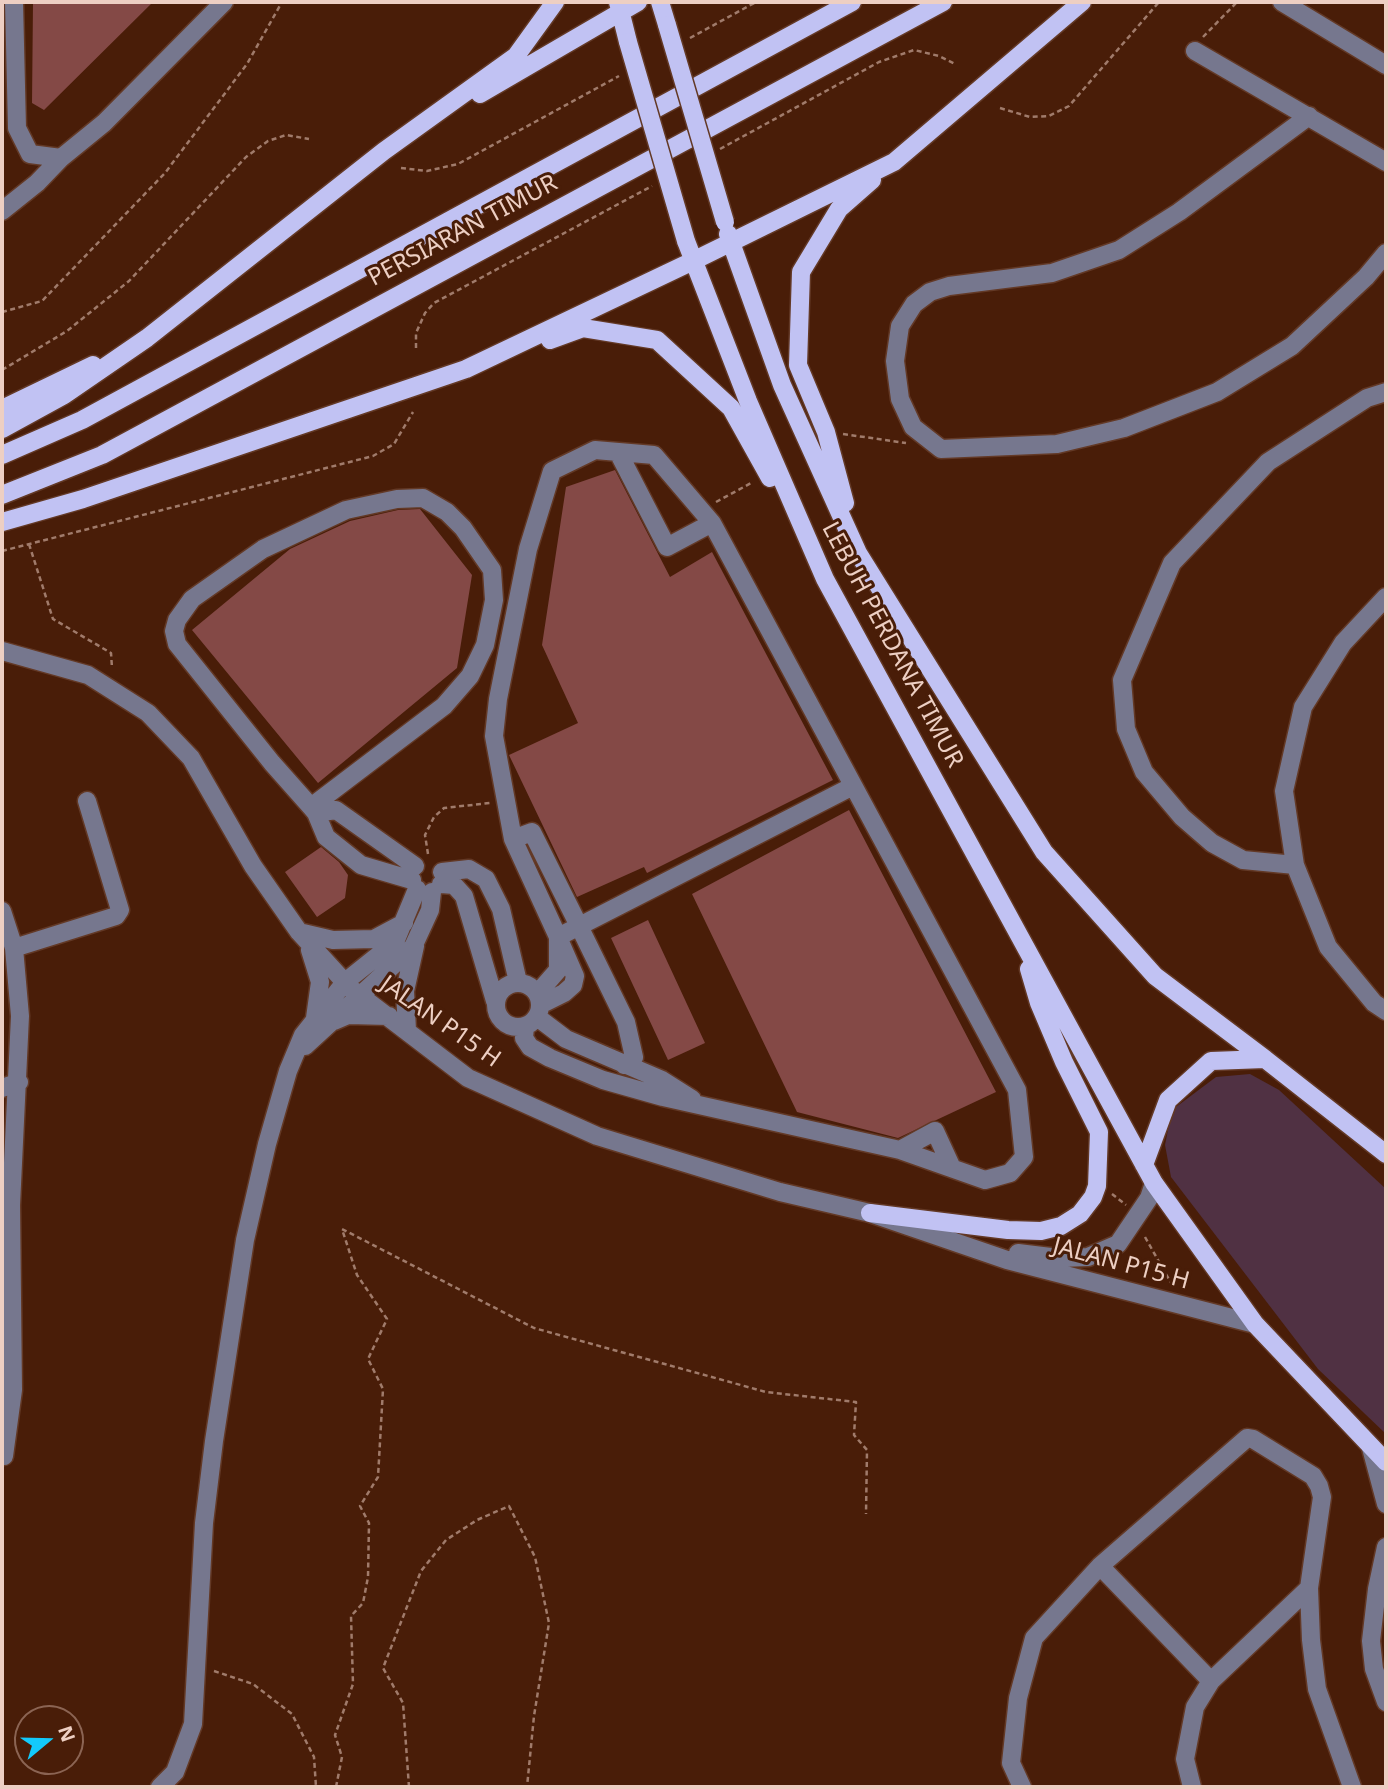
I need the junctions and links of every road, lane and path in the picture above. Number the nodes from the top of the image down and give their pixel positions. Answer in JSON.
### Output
{"nodes":[{"id":1,"x":14,"y":2,"type":"edge"},
{"id":2,"x":224,"y":2,"type":"edge"},
{"id":3,"x":282,"y":2,"type":"edge"},
{"id":4,"x":555,"y":2,"type":"edge"},
{"id":5,"x":638,"y":2,"type":"edge"},
{"id":6,"x":660,"y":2,"type":"edge"},
{"id":7,"x":756,"y":2,"type":"edge"},
{"id":8,"x":852,"y":2,"type":"edge"},
{"id":9,"x":943,"y":2,"type":"edge"},
{"id":10,"x":1082,"y":2,"type":"edge"},
{"id":11,"x":1158,"y":2,"type":"edge"},
{"id":12,"x":1237,"y":2,"type":"edge"},
{"id":13,"x":1282,"y":2,"type":"edge"},
{"id":14,"x":619,"y":6,"type":"edge"},
{"id":15,"x":683,"y":41,"type":"dead end"},
{"id":16,"x":1195,"y":51,"type":"joint"},
{"id":17,"x":1386,"y":65,"type":"edge"},
{"id":18,"x":623,"y":74,"type":"dead end"},
{"id":19,"x":1000,"y":108,"type":"dead end"},
{"id":20,"x":1309,"y":116,"type":"junction"},
{"id":21,"x":309,"y":139,"type":"dead end"},
{"id":22,"x":384,"y":151,"type":"junction"},
{"id":23,"x":61,"y":158,"type":"junction"},
{"id":24,"x":894,"y":162,"type":"junction"},
{"id":25,"x":1386,"y":162,"type":"edge"},
{"id":26,"x":401,"y":168,"type":"dead end"},
{"id":27,"x":2,"y":211,"type":"edge"},
{"id":28,"x":731,"y":242,"type":"junction"},
{"id":29,"x":1386,"y":253,"type":"edge"},
{"id":30,"x":693,"y":261,"type":"junction"},
{"id":31,"x":2,"y":312,"type":"edge"},
{"id":32,"x":147,"y":338,"type":"junction"},
{"id":33,"x":466,"y":369,"type":"junction"},
{"id":34,"x":2,"y":370,"type":"edge"},
{"id":35,"x":1386,"y":392,"type":"edge"},
{"id":36,"x":2,"y":409,"type":"edge"},
{"id":37,"x":413,"y":412,"type":"dead end"},
{"id":38,"x":2,"y":429,"type":"edge"},
{"id":39,"x":826,"y":432,"type":"junction"},
{"id":40,"x":941,"y":449,"type":"junction"},
{"id":41,"x":618,"y":452,"type":"junction"},
{"id":42,"x":2,"y":455,"type":"edge"},
{"id":43,"x":768,"y":474,"type":"junction"},
{"id":44,"x":2,"y":495,"type":"edge"},
{"id":45,"x":712,"y":505,"type":"dead end"},
{"id":46,"x":2,"y":522,"type":"edge"},
{"id":47,"x":712,"y":523,"type":"junction"},
{"id":48,"x":29,"y":544,"type":"junction"},
{"id":49,"x":2,"y":551,"type":"edge"},
{"id":50,"x":858,"y":553,"type":"junction"},
{"id":51,"x":825,"y":579,"type":"junction"},
{"id":52,"x":1386,"y":597,"type":"edge"},
{"id":53,"x":2,"y":651,"type":"edge"},
{"id":54,"x":2,"y":661,"type":"edge"},
{"id":55,"x":88,"y":675,"type":"junction"},
{"id":56,"x":113,"y":689,"type":"junction"},
{"id":57,"x":853,"y":786,"type":"junction"},
{"id":58,"x":88,"y":801,"type":"dead end"},
{"id":59,"x":504,"y":802,"type":"junction"},
{"id":60,"x":313,"y":810,"type":"junction"},
{"id":61,"x":513,"y":839,"type":"junction"},
{"id":62,"x":1295,"y":865,"type":"junction"},
{"id":63,"x":427,"y":878,"type":"junction"},
{"id":64,"x":2,"y":911,"type":"edge"},
{"id":65,"x":404,"y":923,"type":"junction"},
{"id":66,"x":579,"y":926,"type":"junction"},
{"id":67,"x":302,"y":936,"type":"junction"},
{"id":68,"x":558,"y":937,"type":"junction"},
{"id":69,"x":1020,"y":938,"type":"junction"},
{"id":70,"x":417,"y":939,"type":"junction"},
{"id":71,"x":14,"y":948,"type":"junction"},
{"id":72,"x":517,"y":982,"type":"junction"},
{"id":73,"x":351,"y":988,"type":"junction"},
{"id":74,"x":495,"y":1001,"type":"junction"},
{"id":75,"x":535,"y":1011,"type":"junction"},
{"id":76,"x":1386,"y":1011,"type":"edge"},
{"id":77,"x":389,"y":1016,"type":"junction"},
{"id":78,"x":323,"y":1020,"type":"junction"},
{"id":79,"x":626,"y":1022,"type":"junction"},
{"id":80,"x":407,"y":1030,"type":"junction"},
{"id":81,"x":1265,"y":1059,"type":"junction"},
{"id":82,"x":624,"y":1065,"type":"junction"},
{"id":83,"x":651,"y":1076,"type":"junction"},
{"id":84,"x":19,"y":1082,"type":"junction"},
{"id":85,"x":2,"y":1088,"type":"edge"},
{"id":86,"x":701,"y":1104,"type":"junction"},
{"id":87,"x":900,"y":1150,"type":"junction"},
{"id":88,"x":1386,"y":1154,"type":"edge"},
{"id":89,"x":1144,"y":1165,"type":"junction"},
{"id":90,"x":952,"y":1168,"type":"junction"},
{"id":91,"x":1154,"y":1183,"type":"junction"},
{"id":92,"x":1107,"y":1189,"type":"dead end"},
{"id":93,"x":1129,"y":1208,"type":"dead end"},
{"id":94,"x":870,"y":1213,"type":"junction"},
{"id":95,"x":1142,"y":1231,"type":"dead end"},
{"id":96,"x":976,"y":1248,"type":"junction"},
{"id":97,"x":1172,"y":1285,"type":"dead end"},
{"id":98,"x":1255,"y":1324,"type":"junction"},
{"id":99,"x":1371,"y":1448,"type":"junction"},
{"id":100,"x":4,"y":1457,"type":"dead end"},
{"id":101,"x":1386,"y":1462,"type":"edge"},
{"id":102,"x":1386,"y":1504,"type":"edge"},
{"id":103,"x":866,"y":1514,"type":"dead end"},
{"id":104,"x":1386,"y":1547,"type":"edge"},
{"id":105,"x":1100,"y":1566,"type":"junction"},
{"id":106,"x":1309,"y":1588,"type":"junction"},
{"id":107,"x":197,"y":1666,"type":"junction"},
{"id":108,"x":1211,"y":1681,"type":"junction"},
{"id":109,"x":1386,"y":1702,"type":"edge"},
{"id":110,"x":160,"y":1787,"type":"edge"},
{"id":111,"x":316,"y":1787,"type":"edge"},
{"id":112,"x":336,"y":1787,"type":"edge"},
{"id":113,"x":408,"y":1787,"type":"edge"},
{"id":114,"x":527,"y":1787,"type":"edge"},
{"id":115,"x":1021,"y":1787,"type":"edge"},
{"id":116,"x":1192,"y":1787,"type":"edge"},
{"id":117,"x":1352,"y":1787,"type":"edge"}],
"edges":[{"from":1,"to":23,"type":"street"},
{"from":2,"to":23,"type":"street"},
{"from":3,"to":31,"type":"path"},
{"from":4,"to":22,"type":"main road"},
{"from":5,"to":14,"type":"main road"},
{"from":6,"to":28,"type":"main road","name":"LEBUH PERDANA TIMUR","bridge":true},
{"from":7,"to":15,"type":"path"},
{"from":8,"to":42,"type":"main road","name":"PERSIARAN TIMUR"},
{"from":9,"to":44,"type":"main road","name":"PERSIARAN TIMUR"},
{"from":10,"to":24,"type":"main road"},
{"from":11,"to":19,"type":"path"},
{"from":12,"to":16,"type":"path"},
{"from":13,"to":17,"type":"street"},
{"from":14,"to":22,"type":"main road"},
{"from":14,"to":30,"type":"main road","name":"LEBUH PERDANA TIMUR","bridge":true},
{"from":16,"to":20,"type":"street"},
{"from":18,"to":26,"type":"path"},
{"from":20,"to":25,"type":"street"},
{"from":20,"to":40,"type":"street"},
{"from":21,"to":34,"type":"path"},
{"from":22,"to":32,"type":"main road"},
{"from":23,"to":27,"type":"street"},
{"from":24,"to":28,"type":"main road"},
{"from":24,"to":39,"type":"main road"},
{"from":28,"to":30,"type":"main road"},
{"from":28,"to":50,"type":"main road","name":"LEBUH PERDANA TIMUR"},
{"from":29,"to":40,"type":"street"},
{"from":30,"to":33,"type":"main road"},
{"from":30,"to":51,"type":"main road","name":"LEBUH PERDANA TIMUR"},
{"from":32,"to":36,"type":"main road"},
{"from":32,"to":38,"type":"main road"},
{"from":33,"to":43,"type":"main road"},
{"from":33,"to":46,"type":"main road"},
{"from":35,"to":62,"type":"street"},
{"from":37,"to":48,"type":"path"},
{"from":39,"to":40,"type":"path"},
{"from":39,"to":50,"type":"main road"},
{"from":41,"to":47,"type":"street"},
{"from":41,"to":47,"type":"street"},
{"from":41,"to":59,"type":"street"},
{"from":43,"to":45,"type":"path"},
{"from":43,"to":51,"type":"main road"},
{"from":47,"to":57,"type":"street"},
{"from":48,"to":49,"type":"path"},
{"from":48,"to":56,"type":"path"},
{"from":50,"to":81,"type":"main road","name":"LEBUH PERDANA TIMUR"},
{"from":51,"to":69,"type":"main road","name":"LEBUH PERDANA TIMUR"},
{"from":52,"to":62,"type":"street"},
{"from":53,"to":55,"type":"street","name":"JALAN P15 H"},
{"from":54,"to":55,"type":"street","name":"JALAN P15 H"},
{"from":55,"to":56,"type":"street","name":"JALAN P15 H"},
{"from":56,"to":67,"type":"street","name":"JALAN P15 H"},
{"from":57,"to":66,"type":"street"},
{"from":57,"to":90,"type":"street"},
{"from":58,"to":71,"type":"street"},
{"from":59,"to":61,"type":"street"},
{"from":59,"to":63,"type":"path"},
{"from":60,"to":60,"type":"street"},
{"from":60,"to":63,"type":"street"},
{"from":60,"to":63,"type":"street"},
{"from":61,"to":66,"type":"street"},
{"from":61,"to":68,"type":"street"},
{"from":62,"to":76,"type":"street"},
{"from":63,"to":65,"type":"street"},
{"from":63,"to":70,"type":"street"},
{"from":63,"to":72,"type":"street"},
{"from":63,"to":74,"type":"street"},
{"from":64,"to":71,"type":"street"},
{"from":65,"to":67,"type":"street"},
{"from":65,"to":73,"type":"street"},
{"from":66,"to":68,"type":"street"},
{"from":66,"to":79,"type":"street"},
{"from":67,"to":73,"type":"street","name":"JALAN P15 H"},
{"from":67,"to":78,"type":"street"},
{"from":68,"to":75,"type":"street"},
{"from":69,"to":89,"type":"main road","name":"LEBUH PERDANA TIMUR"},
{"from":69,"to":94,"type":"main road"},
{"from":70,"to":73,"type":"street"},
{"from":70,"to":80,"type":"street"},
{"from":71,"to":84,"type":"street"},
{"from":72,"to":74,"type":"street"},
{"from":72,"to":75,"type":"street"},
{"from":73,"to":77,"type":"street","name":"JALAN P15 H"},
{"from":73,"to":78,"type":"street"},
{"from":74,"to":75,"type":"street"},
{"from":75,"to":82,"type":"street"},
{"from":75,"to":86,"type":"street"},
{"from":77,"to":78,"type":"street"},
{"from":77,"to":80,"type":"street","name":"JALAN P15 H"},
{"from":78,"to":107,"type":"street"},
{"from":79,"to":82,"type":"street"},
{"from":79,"to":83,"type":"street"},
{"from":80,"to":94,"type":"street","name":"JALAN P15 H"},
{"from":81,"to":88,"type":"main road","name":"LEBUH PERDANA TIMUR"},
{"from":81,"to":89,"type":"main road"},
{"from":82,"to":83,"type":"street"},
{"from":83,"to":86,"type":"street"},
{"from":84,"to":85,"type":"street"},
{"from":84,"to":100,"type":"street"},
{"from":86,"to":87,"type":"street"},
{"from":87,"to":90,"type":"street"},
{"from":87,"to":90,"type":"street"},
{"from":89,"to":91,"type":"main road","name":"LEBUH PERDANA TIMUR"},
{"from":91,"to":96,"type":"street","name":"JALAN P15 H"},
{"from":91,"to":98,"type":"main road","name":"LEBUH PERDANA TIMUR"},
{"from":92,"to":93,"type":"path"},
{"from":94,"to":96,"type":"street","name":"JALAN P15 H"},
{"from":95,"to":97,"type":"path"},
{"from":96,"to":98,"type":"street","name":"JALAN P15 H"},
{"from":98,"to":99,"type":"main road","name":"LEBUH PERDANA TIMUR"},
{"from":99,"to":101,"type":"main road","name":"LEBUH PERDANA TIMUR"},
{"from":99,"to":102,"type":"street"},
{"from":103,"to":112,"type":"path"},
{"from":104,"to":109,"type":"street"},
{"from":105,"to":106,"type":"street"},
{"from":105,"to":108,"type":"street"},
{"from":105,"to":115,"type":"street"},
{"from":106,"to":108,"type":"street"},
{"from":106,"to":117,"type":"street"},
{"from":107,"to":110,"type":"street"},
{"from":107,"to":111,"type":"path"},
{"from":108,"to":116,"type":"street"},
{"from":113,"to":114,"type":"path"}]}
